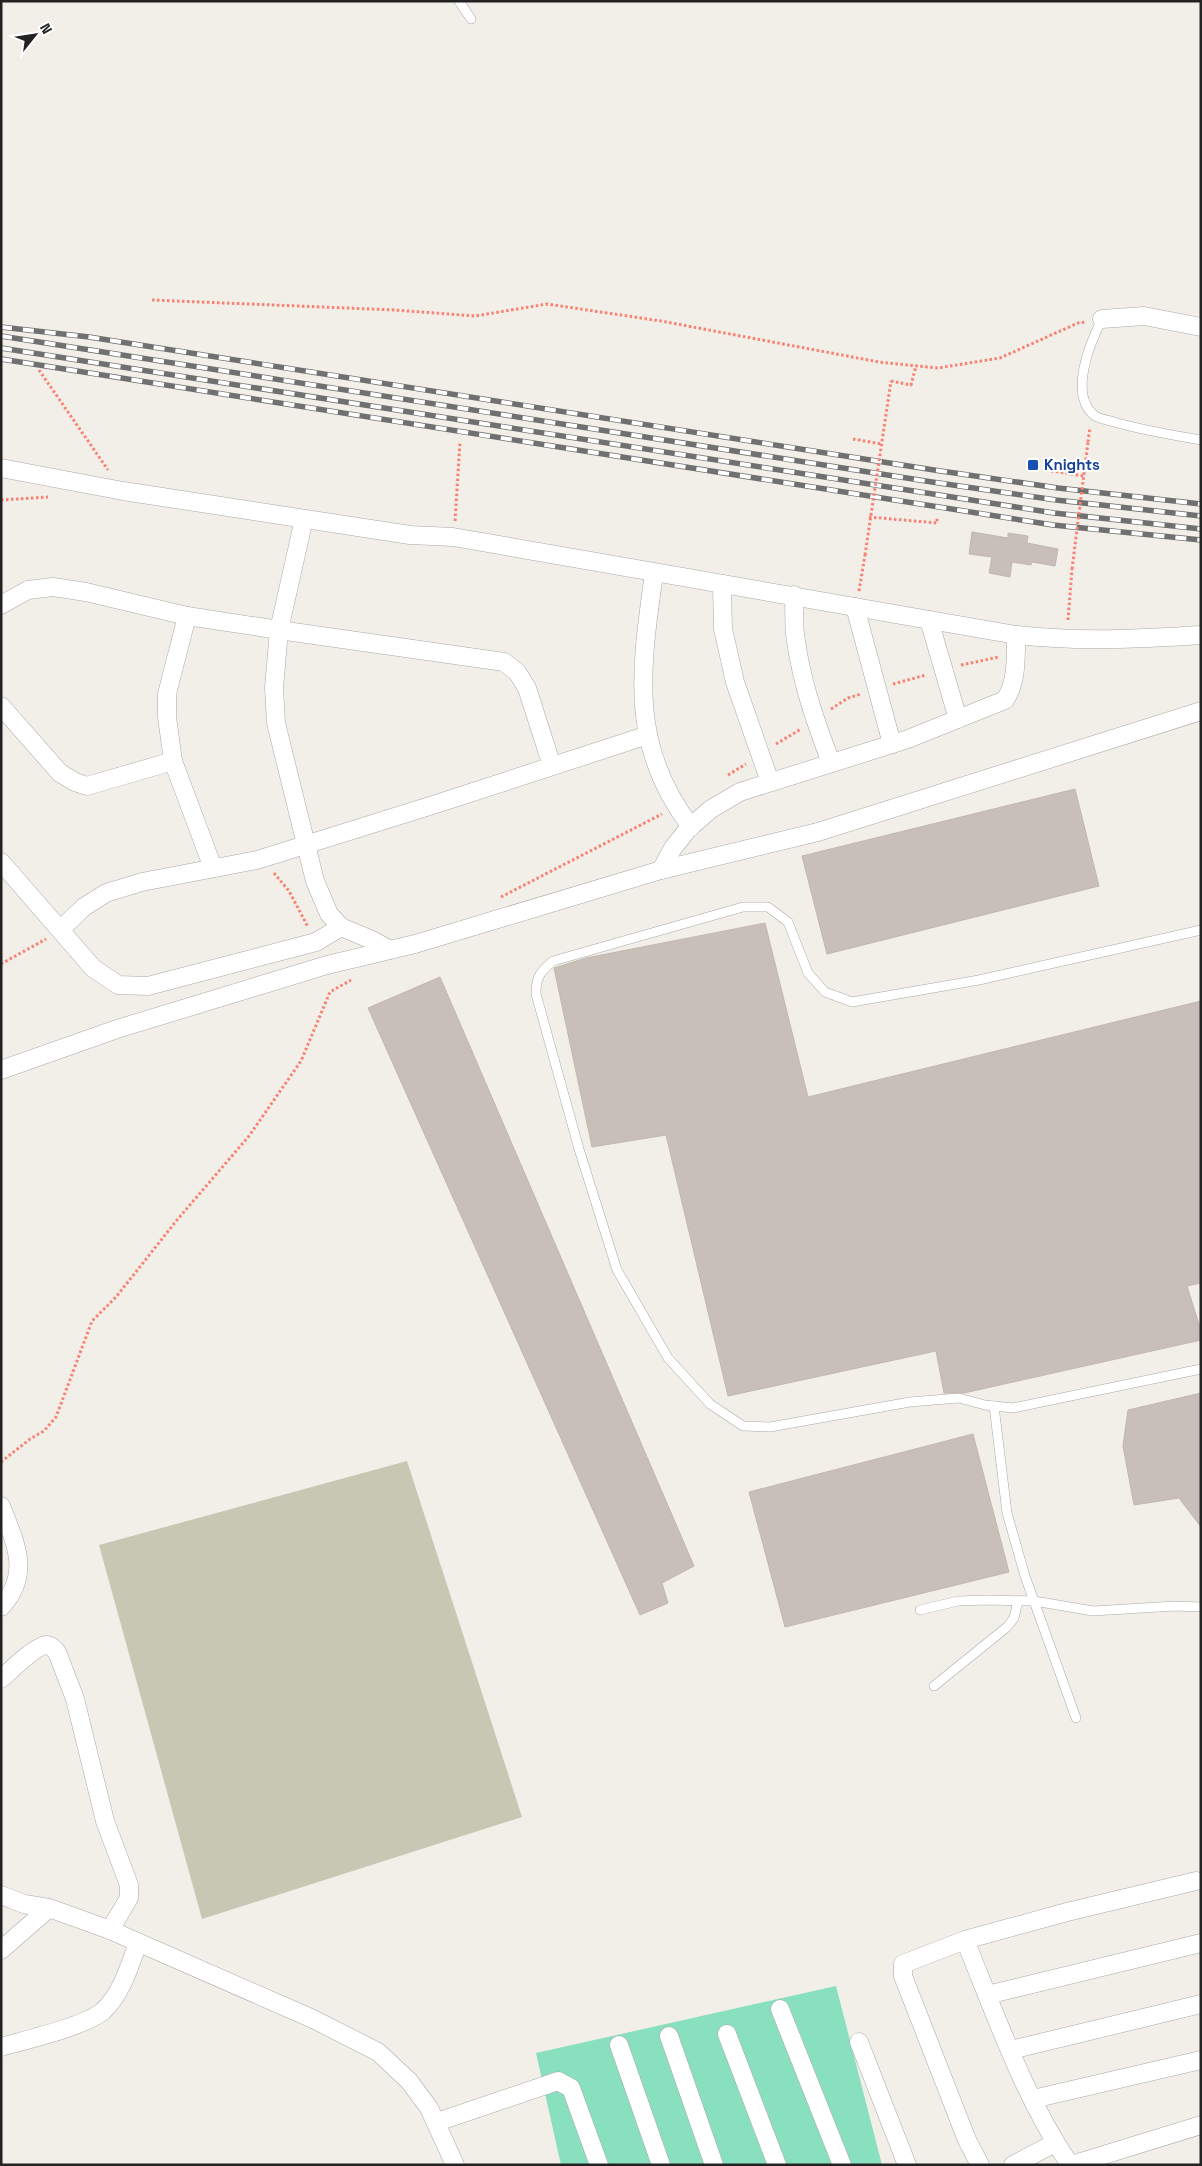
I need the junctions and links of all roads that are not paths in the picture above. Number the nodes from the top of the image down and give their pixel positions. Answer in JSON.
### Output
{"nodes":[{"id":1,"x":459,"y":1,"type":"edge"},
{"id":2,"x":471,"y":18,"type":"dead end"},
{"id":3,"x":1102,"y":319,"type":"joint"},
{"id":4,"x":1201,"y":327,"type":"edge"},
{"id":5,"x":1201,"y":440,"type":"edge"},
{"id":6,"x":1,"y":468,"type":"edge"},
{"id":7,"x":304,"y":519,"type":"junction"},
{"id":8,"x":654,"y":574,"type":"junction"},
{"id":9,"x":722,"y":584,"type":"junction"},
{"id":10,"x":794,"y":595,"type":"junction"},
{"id":11,"x":1,"y":605,"type":"edge"},
{"id":12,"x":855,"y":607,"type":"junction"},
{"id":13,"x":186,"y":616,"type":"junction"},
{"id":14,"x":929,"y":620,"type":"junction"},
{"id":15,"x":280,"y":630,"type":"junction"},
{"id":16,"x":1016,"y":635,"type":"junction"},
{"id":17,"x":1201,"y":635,"type":"edge"},
{"id":18,"x":1,"y":706,"type":"edge"},
{"id":19,"x":1201,"y":711,"type":"edge"},
{"id":20,"x":958,"y":719,"type":"junction"},
{"id":21,"x":648,"y":735,"type":"junction"},
{"id":22,"x":892,"y":744,"type":"junction"},
{"id":23,"x":173,"y":761,"type":"junction"},
{"id":24,"x":832,"y":763,"type":"junction"},
{"id":25,"x":552,"y":766,"type":"junction"},
{"id":26,"x":770,"y":782,"type":"junction"},
{"id":27,"x":691,"y":827,"type":"junction"},
{"id":28,"x":306,"y":845,"type":"junction"},
{"id":29,"x":1,"y":862,"type":"edge"},
{"id":30,"x":213,"y":868,"type":"junction"},
{"id":31,"x":661,"y":870,"type":"junction"},
{"id":32,"x":341,"y":928,"type":"junction"},
{"id":33,"x":61,"y":929,"type":"junction"},
{"id":34,"x":1201,"y":930,"type":"edge"},
{"id":35,"x":390,"y":950,"type":"junction"},
{"id":36,"x":1,"y":1070,"type":"edge"},
{"id":37,"x":1201,"y":1369,"type":"edge"},
{"id":38,"x":994,"y":1406,"type":"junction"},
{"id":39,"x":1,"y":1506,"type":"edge"},
{"id":40,"x":1018,"y":1601,"type":"junction"},
{"id":41,"x":1034,"y":1601,"type":"junction"},
{"id":42,"x":1,"y":1607,"type":"edge"},
{"id":43,"x":1201,"y":1607,"type":"edge"},
{"id":44,"x":920,"y":1610,"type":"dead end"},
{"id":45,"x":1,"y":1678,"type":"edge"},
{"id":46,"x":934,"y":1686,"type":"dead end"},
{"id":47,"x":1076,"y":1718,"type":"dead end"},
{"id":48,"x":1196,"y":1881,"type":"dead end"},
{"id":49,"x":1,"y":1894,"type":"edge"},
{"id":50,"x":49,"y":1908,"type":"junction"},
{"id":51,"x":110,"y":1930,"type":"junction"},
{"id":52,"x":965,"y":1940,"type":"junction"},
{"id":53,"x":138,"y":1943,"type":"junction"},
{"id":54,"x":1201,"y":1943,"type":"edge"},
{"id":55,"x":1,"y":1950,"type":"edge"},
{"id":56,"x":987,"y":1995,"type":"junction"},
{"id":57,"x":1201,"y":2004,"type":"edge"},
{"id":58,"x":780,"y":2009,"type":"dead end"},
{"id":59,"x":727,"y":2034,"type":"dead end"},
{"id":60,"x":669,"y":2036,"type":"dead end"},
{"id":61,"x":859,"y":2042,"type":"dead end"},
{"id":62,"x":618,"y":2045,"type":"dead end"},
{"id":63,"x":1,"y":2047,"type":"edge"},
{"id":64,"x":1011,"y":2050,"type":"junction"},
{"id":65,"x":1201,"y":2060,"type":"edge"},
{"id":66,"x":1033,"y":2099,"type":"junction"},
{"id":67,"x":437,"y":2122,"type":"junction"},
{"id":68,"x":1201,"y":2125,"type":"edge"},
{"id":69,"x":1055,"y":2143,"type":"junction"},
{"id":70,"x":455,"y":2165,"type":"edge"},
{"id":71,"x":599,"y":2165,"type":"edge"},
{"id":72,"x":661,"y":2165,"type":"edge"},
{"id":73,"x":714,"y":2165,"type":"edge"},
{"id":74,"x":778,"y":2165,"type":"edge"},
{"id":75,"x":842,"y":2165,"type":"edge"},
{"id":76,"x":907,"y":2165,"type":"edge"},
{"id":77,"x":980,"y":2165,"type":"edge"},
{"id":78,"x":1013,"y":2165,"type":"edge"},
{"id":79,"x":1071,"y":2165,"type":"edge"}],
"edges":[{"from":1,"to":2,"type":"lane"},
{"from":3,"to":4,"type":"street"},
{"from":3,"to":5,"type":"lane"},
{"from":6,"to":7,"type":"street"},
{"from":7,"to":8,"type":"street"},
{"from":7,"to":15,"type":"street"},
{"from":8,"to":9,"type":"street"},
{"from":8,"to":21,"type":"street"},
{"from":9,"to":10,"type":"street"},
{"from":9,"to":26,"type":"street"},
{"from":10,"to":12,"type":"street"},
{"from":10,"to":24,"type":"street"},
{"from":11,"to":13,"type":"street"},
{"from":12,"to":14,"type":"street"},
{"from":12,"to":22,"type":"street"},
{"from":13,"to":15,"type":"street"},
{"from":13,"to":23,"type":"street"},
{"from":14,"to":16,"type":"street"},
{"from":14,"to":20,"type":"street"},
{"from":15,"to":25,"type":"street"},
{"from":15,"to":28,"type":"street"},
{"from":16,"to":17,"type":"street"},
{"from":16,"to":20,"type":"street"},
{"from":18,"to":23,"type":"street"},
{"from":19,"to":31,"type":"street"},
{"from":20,"to":22,"type":"street"},
{"from":21,"to":25,"type":"street"},
{"from":21,"to":27,"type":"street"},
{"from":22,"to":24,"type":"street"},
{"from":23,"to":30,"type":"street"},
{"from":24,"to":26,"type":"street"},
{"from":25,"to":28,"type":"street"},
{"from":26,"to":27,"type":"street"},
{"from":27,"to":31,"type":"street"},
{"from":28,"to":30,"type":"street"},
{"from":28,"to":32,"type":"street"},
{"from":29,"to":33,"type":"street"},
{"from":30,"to":33,"type":"street"},
{"from":31,"to":35,"type":"street"},
{"from":32,"to":33,"type":"street"},
{"from":32,"to":35,"type":"street"},
{"from":34,"to":38,"type":"lane"},
{"from":35,"to":36,"type":"street"},
{"from":37,"to":38,"type":"lane"},
{"from":38,"to":41,"type":"lane"},
{"from":39,"to":42,"type":"street"},
{"from":40,"to":41,"type":"lane"},
{"from":40,"to":44,"type":"lane"},
{"from":40,"to":46,"type":"lane"},
{"from":41,"to":43,"type":"lane"},
{"from":41,"to":47,"type":"lane"},
{"from":45,"to":51,"type":"street"},
{"from":48,"to":52,"type":"street"},
{"from":49,"to":50,"type":"street"},
{"from":50,"to":51,"type":"street"},
{"from":50,"to":55,"type":"street"},
{"from":51,"to":53,"type":"street"},
{"from":52,"to":56,"type":"street"},
{"from":52,"to":77,"type":"street"},
{"from":53,"to":63,"type":"street"},
{"from":53,"to":67,"type":"street"},
{"from":54,"to":56,"type":"street"},
{"from":56,"to":64,"type":"street"},
{"from":57,"to":64,"type":"street"},
{"from":58,"to":75,"type":"street"},
{"from":59,"to":74,"type":"street"},
{"from":60,"to":73,"type":"street"},
{"from":61,"to":76,"type":"street"},
{"from":62,"to":72,"type":"street"},
{"from":64,"to":66,"type":"street"},
{"from":65,"to":66,"type":"street"},
{"from":66,"to":69,"type":"street"},
{"from":67,"to":70,"type":"street"},
{"from":67,"to":71,"type":"street"},
{"from":68,"to":79,"type":"street"},
{"from":69,"to":78,"type":"street"},
{"from":69,"to":79,"type":"street"}]}
